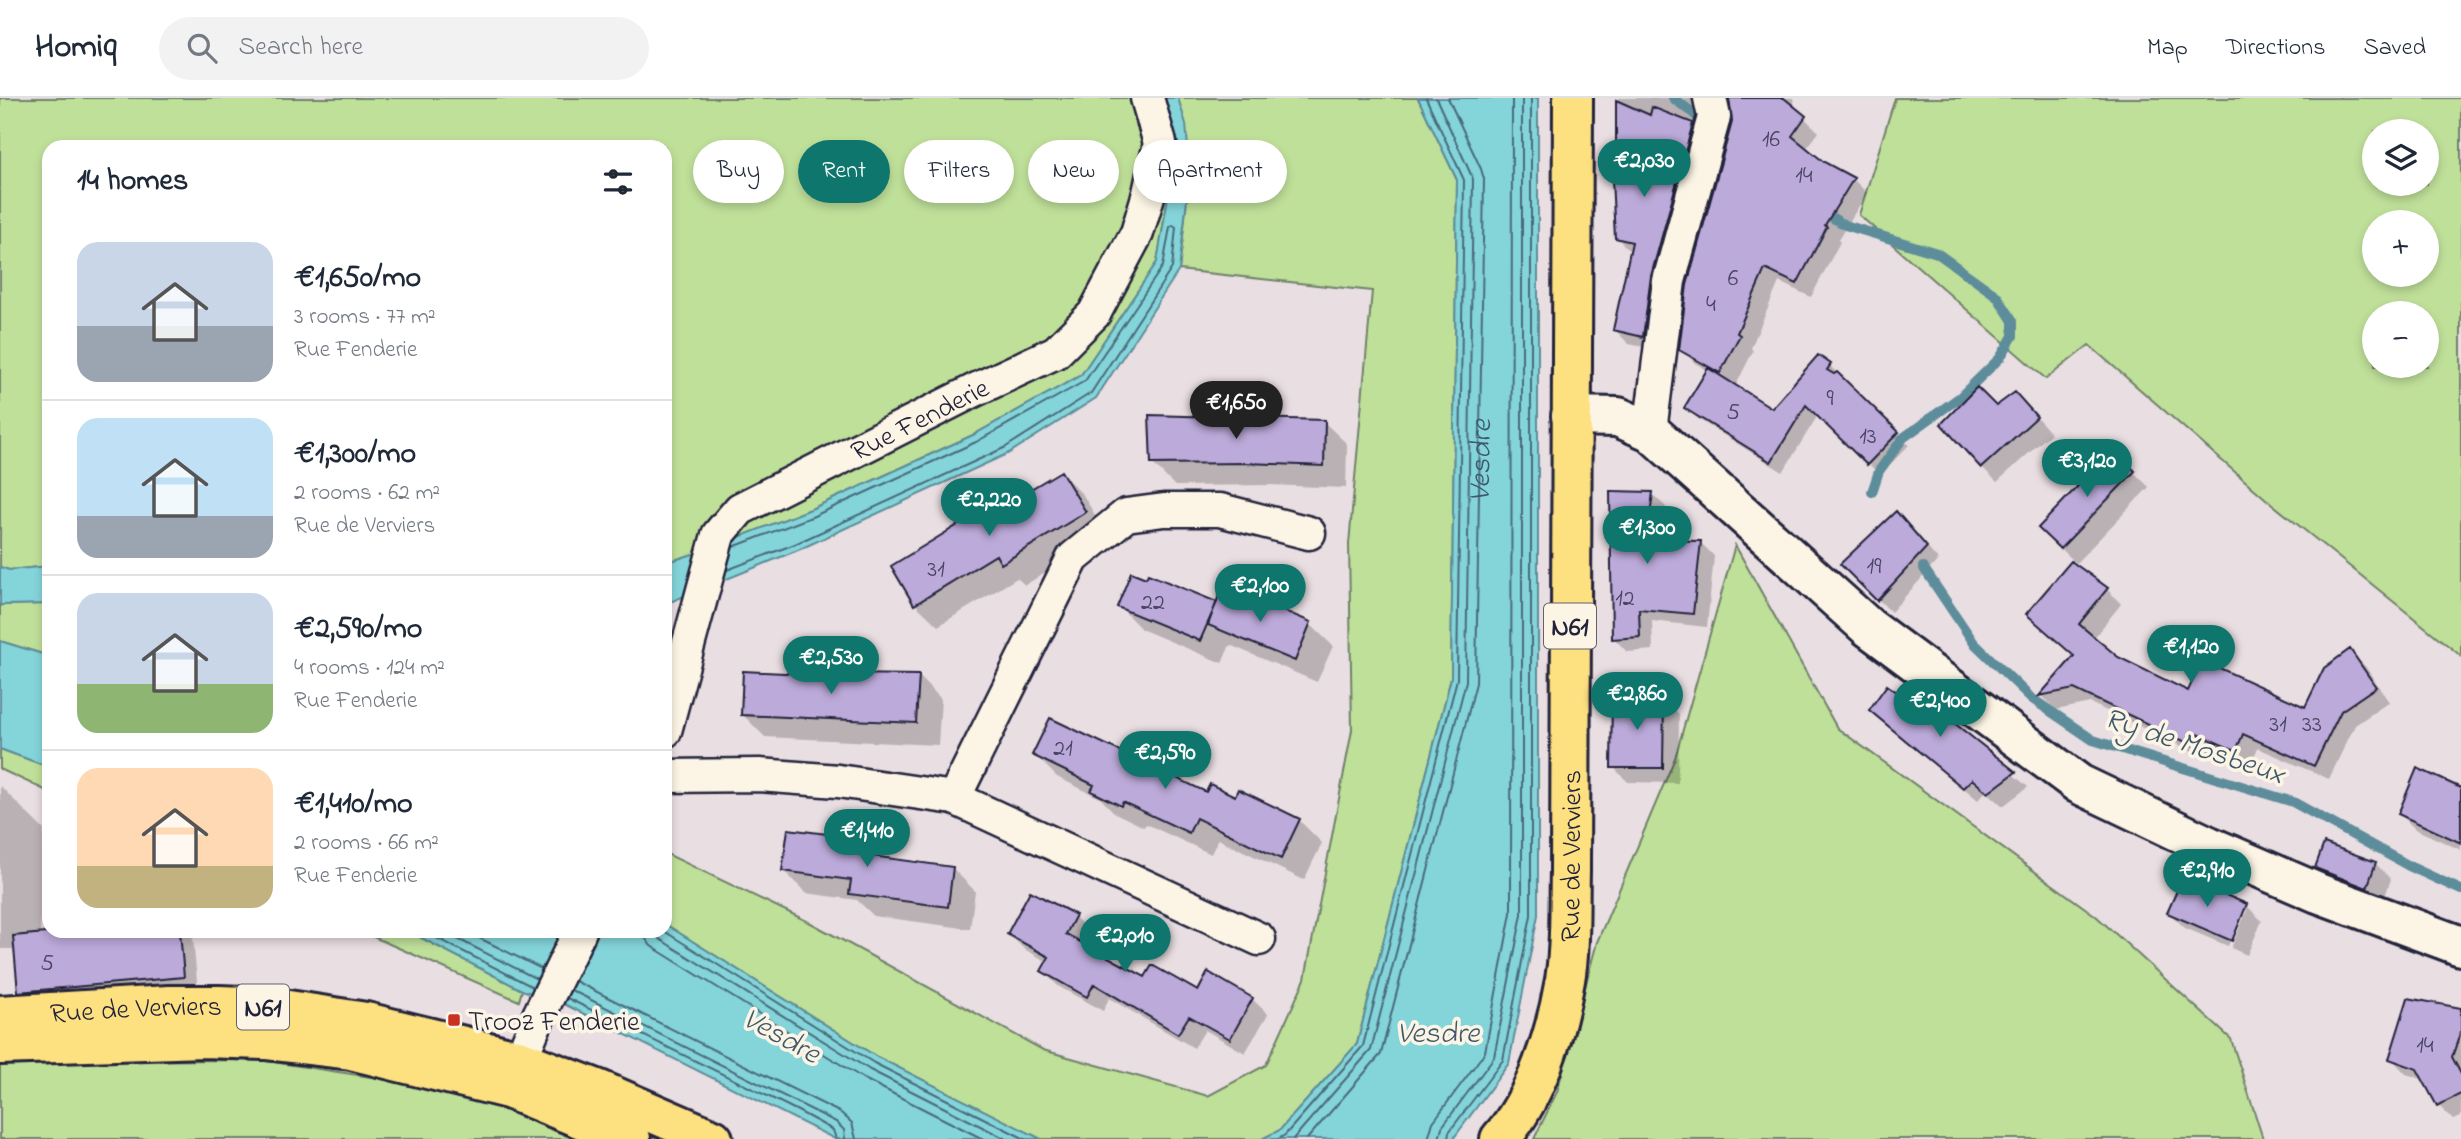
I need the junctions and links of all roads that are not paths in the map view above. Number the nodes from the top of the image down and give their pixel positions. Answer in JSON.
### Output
{"nodes":[{"id":1,"x":1147,"y":98,"type":"edge"},
{"id":2,"x":1573,"y":98,"type":"edge"},
{"id":3,"x":1711,"y":118,"type":"edge"},
{"id":4,"x":1571,"y":416,"type":"junction"},
{"id":5,"x":1650,"y":431,"type":"junction"},
{"id":6,"x":1310,"y":533,"type":"dead end"},
{"id":7,"x":672,"y":706,"type":"edge"},
{"id":8,"x":672,"y":776,"type":"edge"},
{"id":9,"x":954,"y":798,"type":"junction"},
{"id":10,"x":577,"y":938,"type":"edge"},
{"id":11,"x":1259,"y":939,"type":"dead end"},
{"id":12,"x":2461,"y":946,"type":"edge"},
{"id":13,"x":0,"y":1015,"type":"edge"},
{"id":14,"x":0,"y":1045,"type":"edge"},
{"id":15,"x":515,"y":1074,"type":"junction"},
{"id":16,"x":631,"y":1139,"type":"edge"},
{"id":17,"x":713,"y":1139,"type":"edge"},
{"id":18,"x":1500,"y":1139,"type":"edge"}],
"edges":[{"from":1,"to":7,"type":"street","name":"Rue Fenderie"},
{"from":2,"to":4,"type":"main road","name":"Rue de Verviers","number":"N61"},
{"from":3,"to":5,"type":"street"},
{"from":4,"to":5,"type":"main road"},
{"from":4,"to":18,"type":"main road","name":"Rue de Verviers","number":"N61"},
{"from":5,"to":12,"type":"main road"},
{"from":6,"to":9,"type":"street"},
{"from":8,"to":9,"type":"street"},
{"from":9,"to":11,"type":"street"},
{"from":10,"to":15,"type":"street"},
{"from":13,"to":15,"type":"main road","name":"Rue de Verviers","number":"N61"},
{"from":14,"to":15,"type":"main road","name":"Rue de Verviers","number":"N61"},
{"from":15,"to":16,"type":"main road","name":"Rue de Verviers","number":"N61"},
{"from":15,"to":17,"type":"main road","name":"Rue de Verviers","number":"N61"}]}
